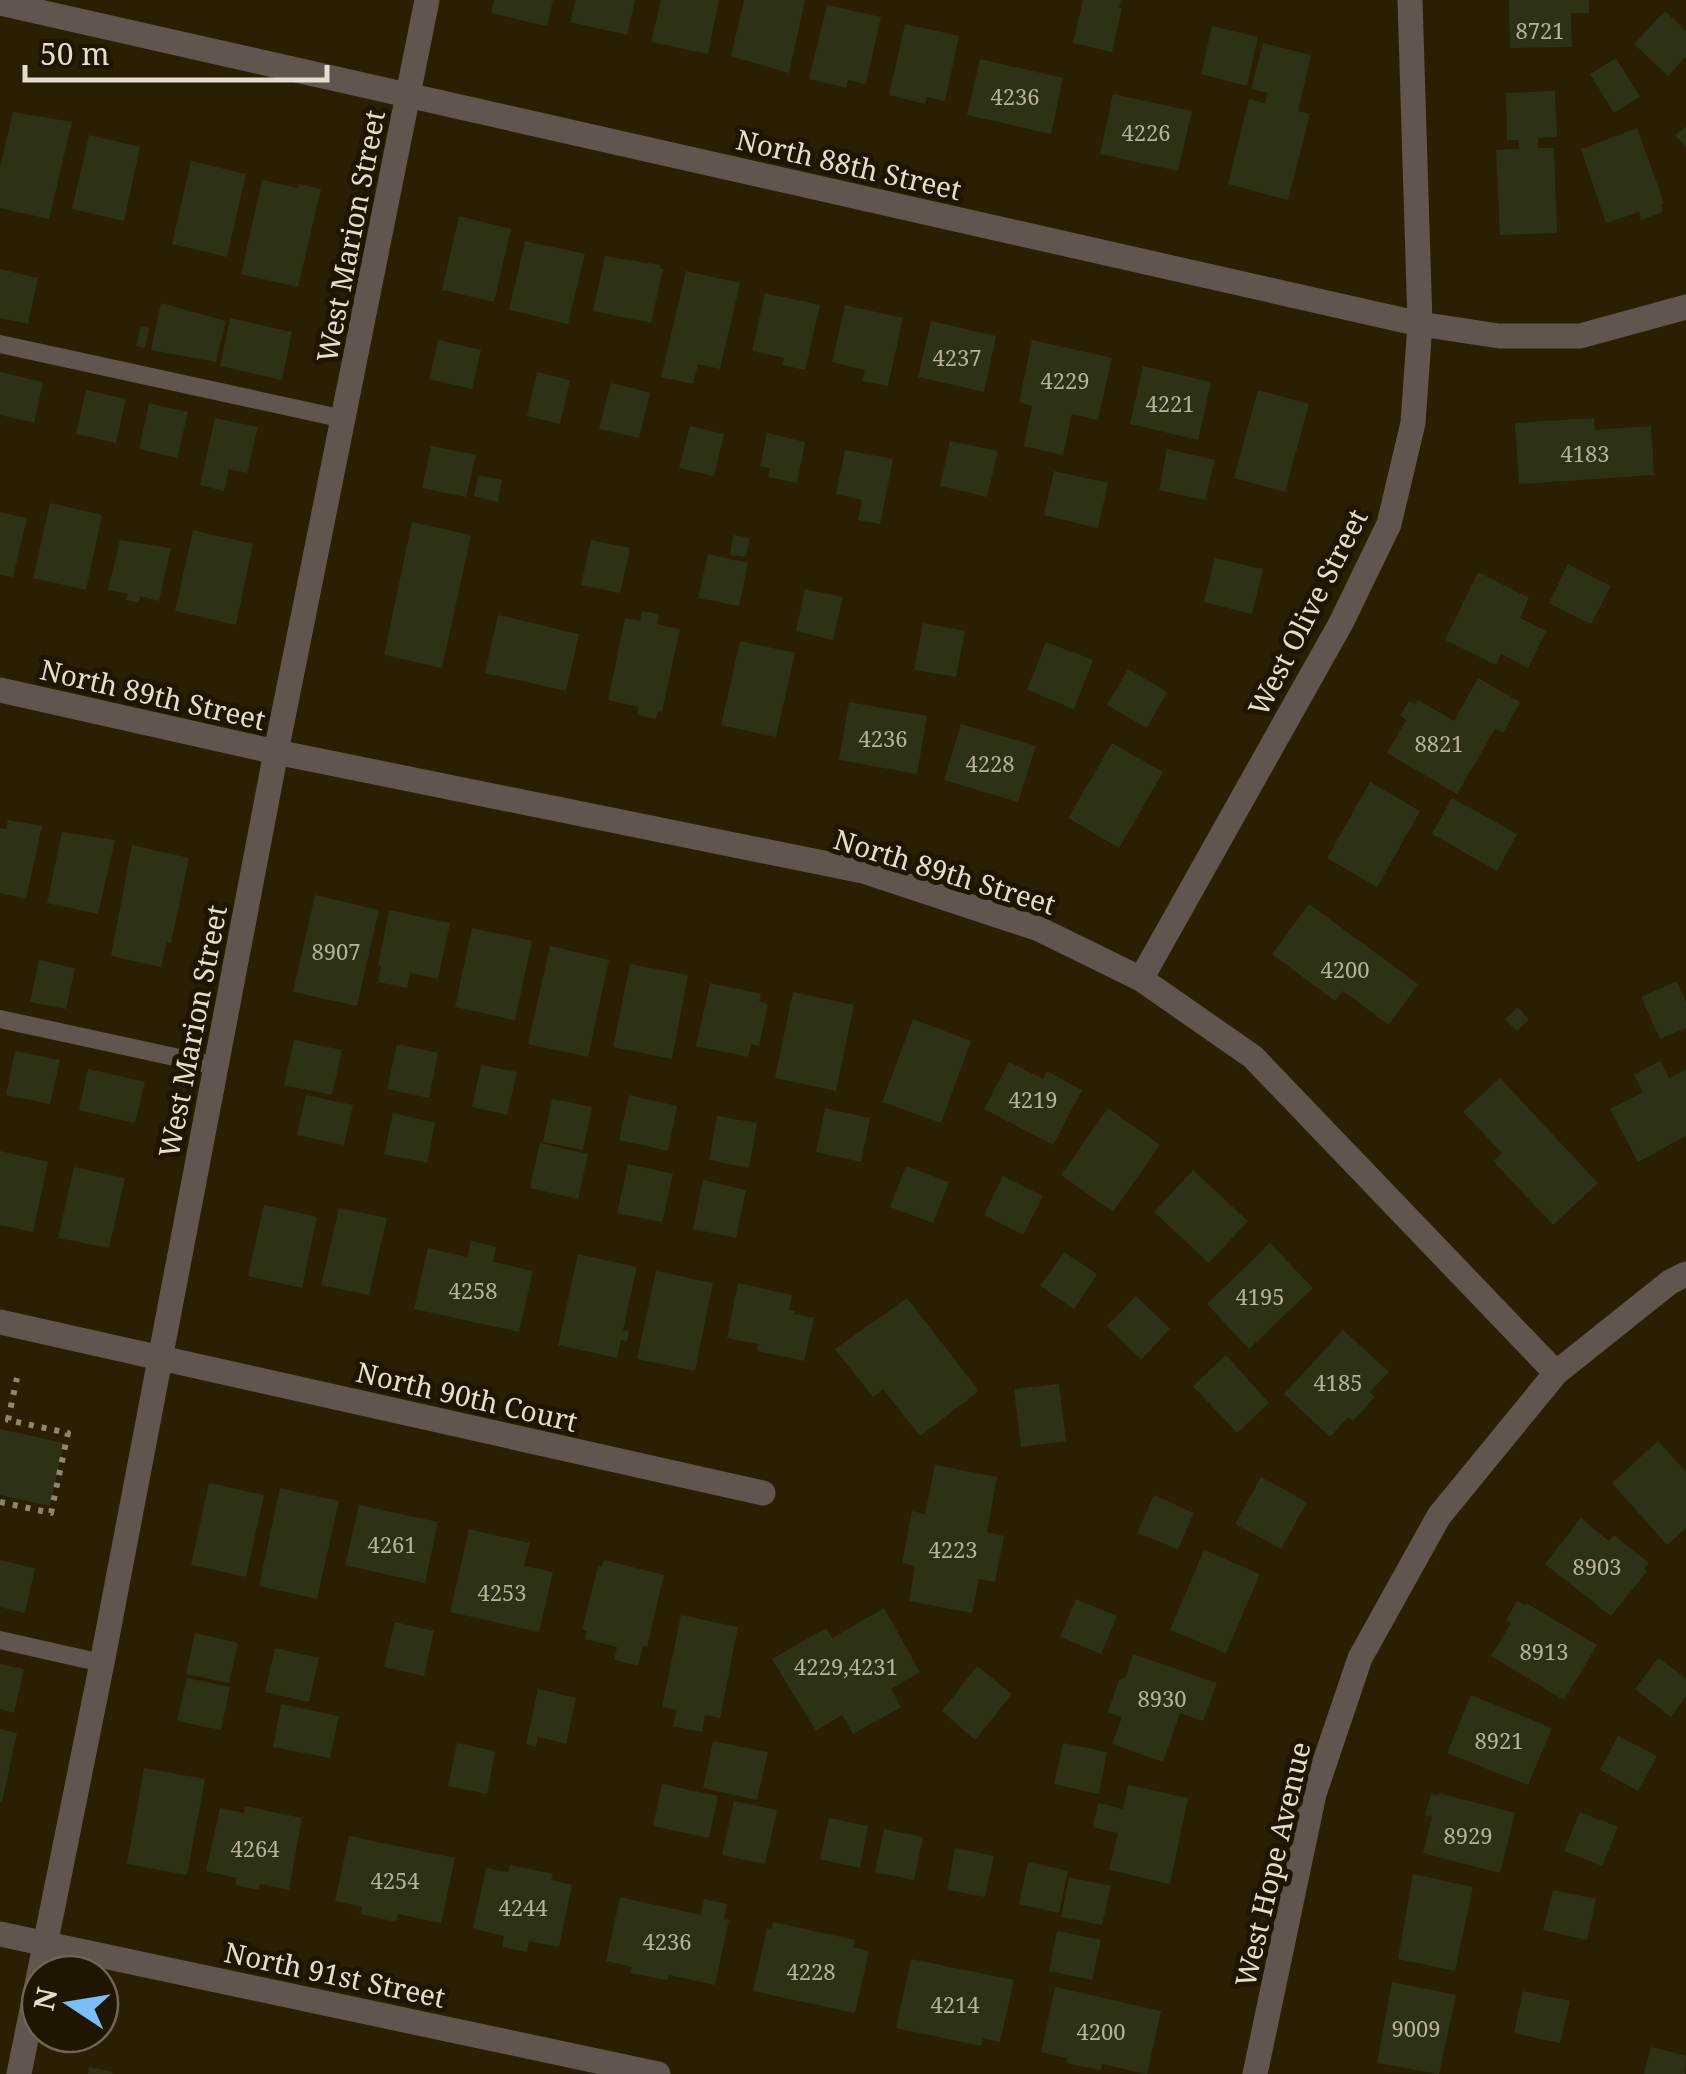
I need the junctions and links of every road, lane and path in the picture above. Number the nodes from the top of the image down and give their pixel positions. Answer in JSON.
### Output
{"nodes":[{"id":1,"x":427,"y":0,"type":"edge"},
{"id":2,"x":1410,"y":0,"type":"edge"},
{"id":3,"x":0,"y":3,"type":"edge"},
{"id":4,"x":408,"y":96,"type":"junction"},
{"id":5,"x":1686,"y":307,"type":"edge"},
{"id":6,"x":1420,"y":324,"type":"junction"},
{"id":7,"x":0,"y":344,"type":"edge"},
{"id":8,"x":344,"y":419,"type":"junction"},
{"id":9,"x":0,"y":690,"type":"edge"},
{"id":10,"x":276,"y":752,"type":"junction"},
{"id":11,"x":1141,"y":980,"type":"junction"},
{"id":12,"x":0,"y":1019,"type":"edge"},
{"id":13,"x":216,"y":1066,"type":"junction"},
{"id":14,"x":1686,"y":1274,"type":"edge"},
{"id":15,"x":0,"y":1322,"type":"edge"},
{"id":16,"x":159,"y":1358,"type":"junction"},
{"id":17,"x":1556,"y":1373,"type":"junction"},
{"id":18,"x":17,"y":1378,"type":"dead end"},
{"id":19,"x":762,"y":1493,"type":"dead end"},
{"id":20,"x":0,"y":1502,"type":"edge"},
{"id":21,"x":0,"y":1640,"type":"edge"},
{"id":22,"x":102,"y":1663,"type":"junction"},
{"id":23,"x":0,"y":1934,"type":"edge"},
{"id":24,"x":46,"y":1944,"type":"junction"},
{"id":25,"x":18,"y":2074,"type":"edge"},
{"id":26,"x":658,"y":2074,"type":"edge"},
{"id":27,"x":1255,"y":2074,"type":"edge"}],
"edges":[{"from":1,"to":4,"type":"street","name":"West Marion Street"},
{"from":2,"to":6,"type":"street","name":"West Olive Street"},
{"from":3,"to":4,"type":"street","name":"North 88th Street"},
{"from":4,"to":6,"type":"street","name":"North 88th Street"},
{"from":4,"to":8,"type":"street","name":"West Marion Street"},
{"from":5,"to":6,"type":"street","name":"North 88th Street"},
{"from":6,"to":11,"type":"street","name":"West Olive Street"},
{"from":7,"to":8,"type":"lane"},
{"from":8,"to":10,"type":"street","name":"West Marion Street"},
{"from":9,"to":10,"type":"street","name":"North 89th Street"},
{"from":10,"to":11,"type":"street","name":"North 89th Street"},
{"from":10,"to":13,"type":"street","name":"West Marion Street"},
{"from":11,"to":17,"type":"street","name":"North 89th Street"},
{"from":12,"to":13,"type":"lane"},
{"from":13,"to":16,"type":"street","name":"West Marion Street"},
{"from":14,"to":17,"type":"street"},
{"from":15,"to":16,"type":"street","name":"North 90th Court"},
{"from":16,"to":19,"type":"street","name":"North 90th Court"},
{"from":16,"to":22,"type":"street","name":"West Marion Street"},
{"from":17,"to":27,"type":"street","name":"West Hope Avenue"},
{"from":18,"to":20,"type":"path"},
{"from":21,"to":22,"type":"lane"},
{"from":22,"to":24,"type":"street","name":"West Marion Street"},
{"from":23,"to":24,"type":"street","name":"North 91st Street"},
{"from":24,"to":25,"type":"street","name":"West Marion Street"},
{"from":24,"to":26,"type":"street","name":"North 91st Street"}]}
